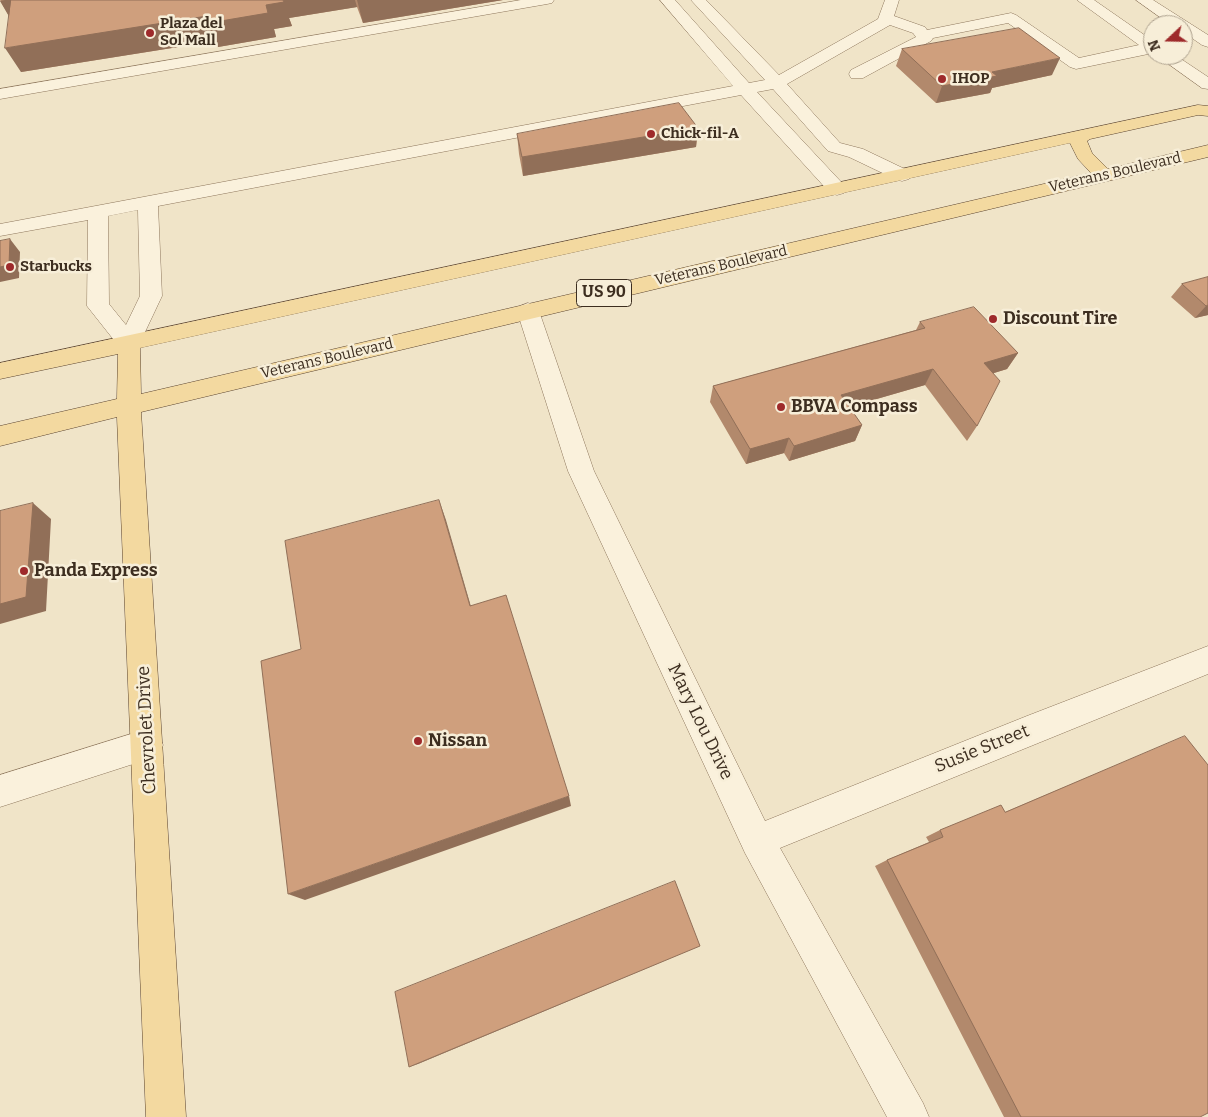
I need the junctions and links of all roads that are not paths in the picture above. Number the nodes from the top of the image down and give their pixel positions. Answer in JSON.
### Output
{"nodes":[{"id":1,"x":547,"y":0,"type":"edge"},
{"id":2,"x":667,"y":0,"type":"edge"},
{"id":3,"x":698,"y":0,"type":"edge"},
{"id":4,"x":892,"y":0,"type":"edge"},
{"id":5,"x":1084,"y":0,"type":"edge"},
{"id":6,"x":1143,"y":0,"type":"edge"},
{"id":7,"x":1167,"y":15,"type":"edge"},
{"id":8,"x":886,"y":18,"type":"junction"},
{"id":9,"x":1193,"y":32,"type":"edge"},
{"id":10,"x":923,"y":34,"type":"junction"},
{"id":11,"x":1143,"y":40,"type":"edge"},
{"id":12,"x":1208,"y":42,"type":"edge"},
{"id":13,"x":1143,"y":49,"type":"edge"},
{"id":14,"x":1179,"y":65,"type":"edge"},
{"id":15,"x":1208,"y":66,"type":"edge"},
{"id":16,"x":1186,"y":70,"type":"junction"},
{"id":17,"x":857,"y":74,"type":"dead end"},
{"id":18,"x":778,"y":83,"type":"junction"},
{"id":19,"x":1208,"y":84,"type":"edge"},
{"id":20,"x":745,"y":89,"type":"junction"},
{"id":21,"x":0,"y":94,"type":"edge"},
{"id":22,"x":1208,"y":111,"type":"edge"},
{"id":23,"x":1084,"y":135,"type":"junction"},
{"id":24,"x":1208,"y":150,"type":"edge"},
{"id":25,"x":902,"y":174,"type":"junction"},
{"id":26,"x":1104,"y":175,"type":"junction"},
{"id":27,"x":837,"y":189,"type":"junction"},
{"id":28,"x":148,"y":202,"type":"junction"},
{"id":29,"x":98,"y":212,"type":"junction"},
{"id":30,"x":0,"y":230,"type":"edge"},
{"id":31,"x":528,"y":311,"type":"junction"},
{"id":32,"x":129,"y":343,"type":"junction"},
{"id":33,"x":0,"y":371,"type":"edge"},
{"id":34,"x":129,"y":405,"type":"junction"},
{"id":35,"x":0,"y":436,"type":"edge"},
{"id":36,"x":1208,"y":660,"type":"edge"},
{"id":37,"x":147,"y":745,"type":"junction"},
{"id":38,"x":0,"y":791,"type":"edge"},
{"id":39,"x":757,"y":841,"type":"junction"},
{"id":40,"x":166,"y":1117,"type":"edge"},
{"id":41,"x":909,"y":1117,"type":"edge"}],
"edges":[{"from":1,"to":21,"type":"street"},
{"from":2,"to":20,"type":"street"},
{"from":3,"to":18,"type":"street"},
{"from":4,"to":8,"type":"street"},
{"from":5,"to":11,"type":"street"},
{"from":6,"to":7,"type":"street"},
{"from":8,"to":10,"type":"street"},
{"from":8,"to":18,"type":"street"},
{"from":9,"to":12,"type":"street"},
{"from":10,"to":13,"type":"street"},
{"from":10,"to":17,"type":"street"},
{"from":14,"to":16,"type":"street"},
{"from":15,"to":16,"type":"street"},
{"from":16,"to":19,"type":"street"},
{"from":18,"to":20,"type":"street"},
{"from":18,"to":25,"type":"street"},
{"from":20,"to":27,"type":"street"},
{"from":20,"to":28,"type":"street"},
{"from":22,"to":23,"type":"main road"},
{"from":23,"to":25,"type":"main road"},
{"from":23,"to":26,"type":"main road"},
{"from":24,"to":26,"type":"main road","name":"Veterans Boulevard","number":"US 90"},
{"from":25,"to":27,"type":"main road"},
{"from":26,"to":31,"type":"main road","name":"Veterans Boulevard","number":"US 90"},
{"from":27,"to":32,"type":"main road"},
{"from":28,"to":29,"type":"street"},
{"from":28,"to":32,"type":"street"},
{"from":29,"to":30,"type":"street"},
{"from":29,"to":32,"type":"street"},
{"from":31,"to":34,"type":"main road","name":"Veterans Boulevard","number":"US 90"},
{"from":31,"to":39,"type":"street","name":"Mary Lou Drive"},
{"from":32,"to":33,"type":"main road"},
{"from":32,"to":34,"type":"main road","name":"Chevrolet Drive"},
{"from":34,"to":35,"type":"main road","name":"Veterans Boulevard","number":"US 90"},
{"from":34,"to":37,"type":"main road","name":"Chevrolet Drive"},
{"from":36,"to":39,"type":"street","name":"Susie Street"},
{"from":37,"to":38,"type":"street"},
{"from":37,"to":40,"type":"main road","name":"Chevrolet Drive"},
{"from":39,"to":41,"type":"street","name":"Mary Lou Drive"}]}
